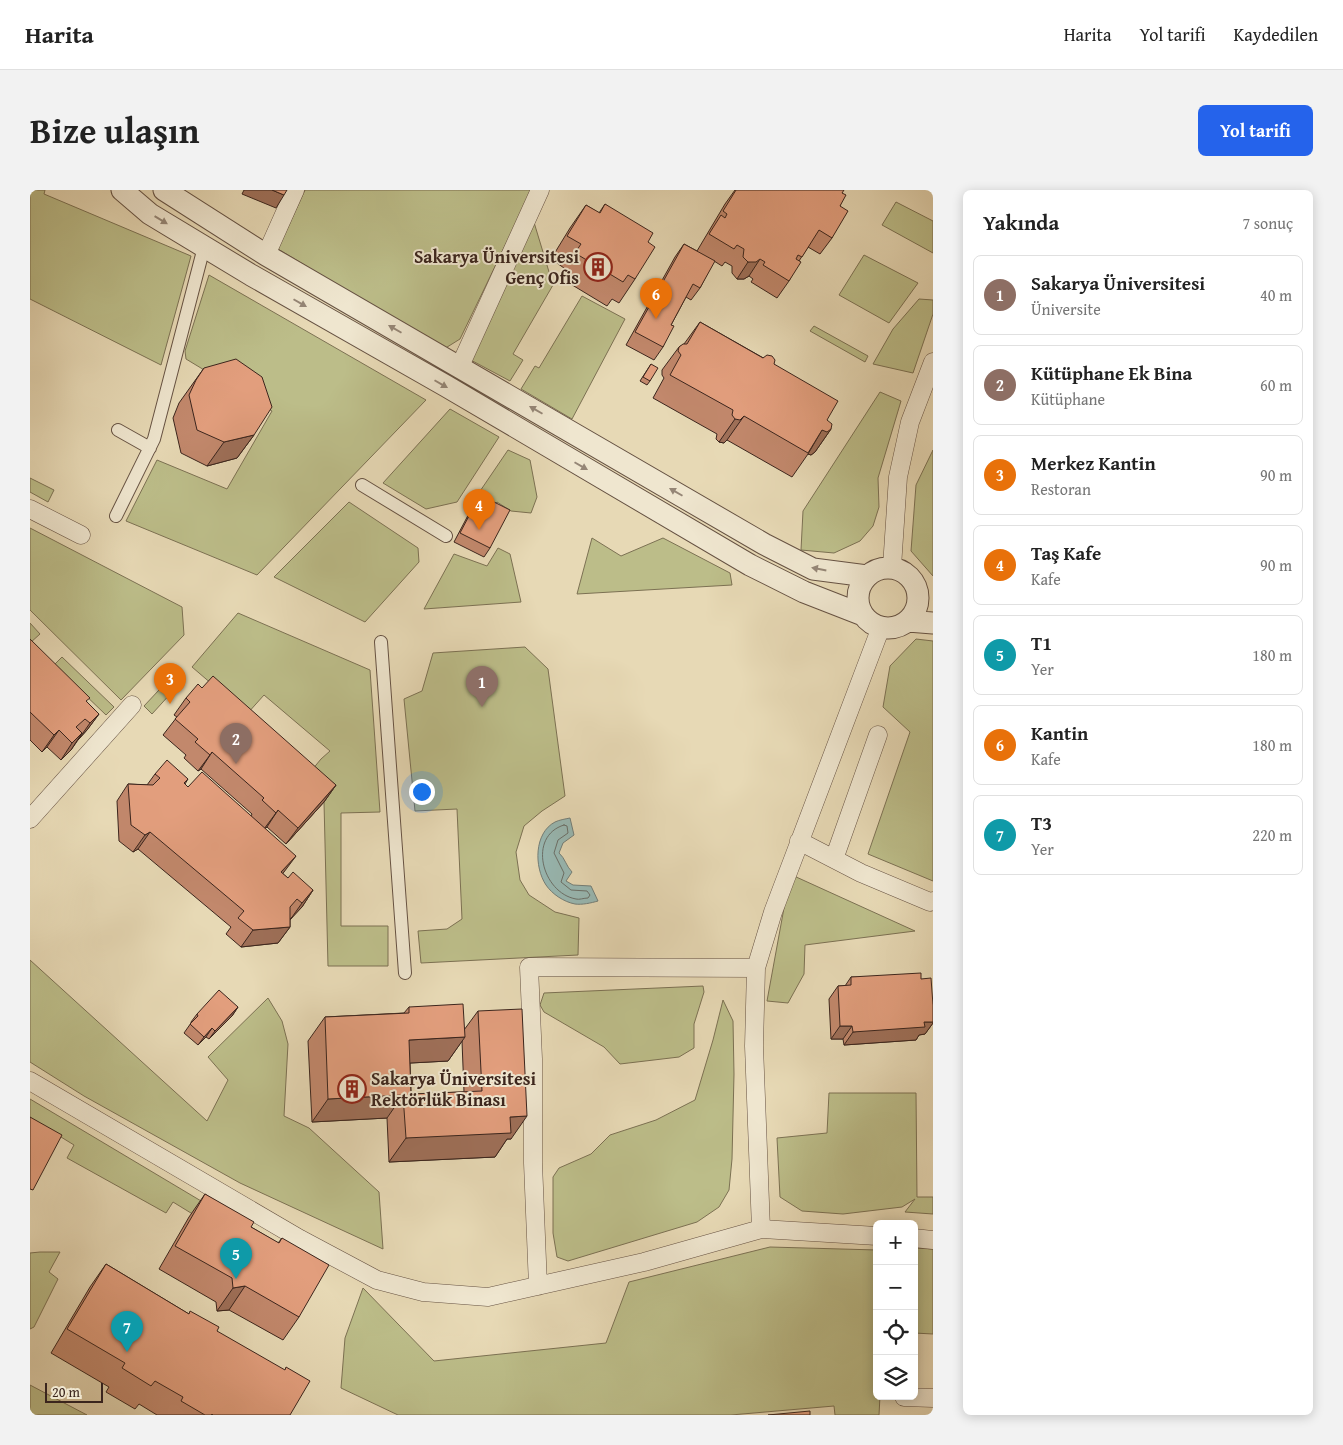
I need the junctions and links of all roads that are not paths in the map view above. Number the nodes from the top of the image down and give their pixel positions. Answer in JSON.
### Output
{"nodes":[{"id":1,"x":122,"y":190,"type":"edge"},
{"id":2,"x":164,"y":190,"type":"edge"},
{"id":3,"x":295,"y":190,"type":"edge"},
{"id":4,"x":540,"y":190,"type":"edge"},
{"id":5,"x":204,"y":247,"type":"junction"},
{"id":6,"x":266,"y":255,"type":"junction"},
{"id":7,"x":933,"y":362,"type":"edge"},
{"id":8,"x":460,"y":366,"type":"junction"},
{"id":9,"x":118,"y":430,"type":"dead end"},
{"id":10,"x":150,"y":448,"type":"junction"},
{"id":11,"x":362,"y":485,"type":"dead end"},
{"id":12,"x":30,"y":509,"type":"edge"},
{"id":13,"x":116,"y":516,"type":"dead end"},
{"id":14,"x":81,"y":535,"type":"dead end"},
{"id":15,"x":446,"y":536,"type":"dead end"},
{"id":16,"x":892,"y":567,"type":"junction"},
{"id":17,"x":867,"y":576,"type":"junction"},
{"id":18,"x":925,"y":590,"type":"edge"},
{"id":19,"x":863,"y":615,"type":"junction"},
{"id":20,"x":908,"y":621,"type":"junction"},
{"id":21,"x":933,"y":623,"type":"edge"},
{"id":22,"x":881,"y":628,"type":"junction"},
{"id":23,"x":381,"y":642,"type":"dead end"},
{"id":24,"x":132,"y":705,"type":"dead end"},
{"id":25,"x":878,"y":735,"type":"dead end"},
{"id":26,"x":30,"y":819,"type":"edge"},
{"id":27,"x":799,"y":841,"type":"junction"},
{"id":28,"x":834,"y":859,"type":"junction"},
{"id":29,"x":933,"y":901,"type":"edge"},
{"id":30,"x":756,"y":968,"type":"junction"},
{"id":31,"x":405,"y":973,"type":"dead end"},
{"id":32,"x":30,"y":1081,"type":"edge"},
{"id":33,"x":761,"y":1229,"type":"junction"},
{"id":34,"x":873,"y":1236,"type":"edge"},
{"id":35,"x":918,"y":1238,"type":"edge"},
{"id":36,"x":933,"y":1240,"type":"edge"},
{"id":37,"x":538,"y":1286,"type":"junction"},
{"id":38,"x":918,"y":1397,"type":"edge"},
{"id":39,"x":933,"y":1398,"type":"edge"}],
"edges":[{"from":1,"to":5,"type":"street","one_way":true},
{"from":2,"to":6,"type":"street"},
{"from":3,"to":6,"type":"street"},
{"from":4,"to":8,"type":"street"},
{"from":5,"to":10,"type":"street"},
{"from":5,"to":19,"type":"street","one_way":true},
{"from":8,"to":6,"type":"street","one_way":true},
{"from":7,"to":16,"type":"street"},
{"from":17,"to":8,"type":"street","one_way":true},
{"from":9,"to":10,"type":"street"},
{"from":10,"to":13,"type":"street"},
{"from":11,"to":15,"type":"street"},
{"from":12,"to":14,"type":"street"},
{"from":16,"to":17,"type":"street"},
{"from":16,"to":18,"type":"street"},
{"from":17,"to":19,"type":"street"},
{"from":18,"to":20,"type":"street"},
{"from":19,"to":22,"type":"street"},
{"from":20,"to":21,"type":"street"},
{"from":20,"to":22,"type":"street"},
{"from":22,"to":27,"type":"street"},
{"from":23,"to":31,"type":"street"},
{"from":24,"to":26,"type":"street"},
{"from":25,"to":28,"type":"street"},
{"from":27,"to":28,"type":"street"},
{"from":27,"to":30,"type":"street"},
{"from":28,"to":29,"type":"street"},
{"from":30,"to":33,"type":"street"},
{"from":30,"to":37,"type":"street"},
{"from":32,"to":37,"type":"street"},
{"from":33,"to":34,"type":"street"},
{"from":33,"to":37,"type":"street"},
{"from":35,"to":36,"type":"street"},
{"from":38,"to":39,"type":"street"}]}
